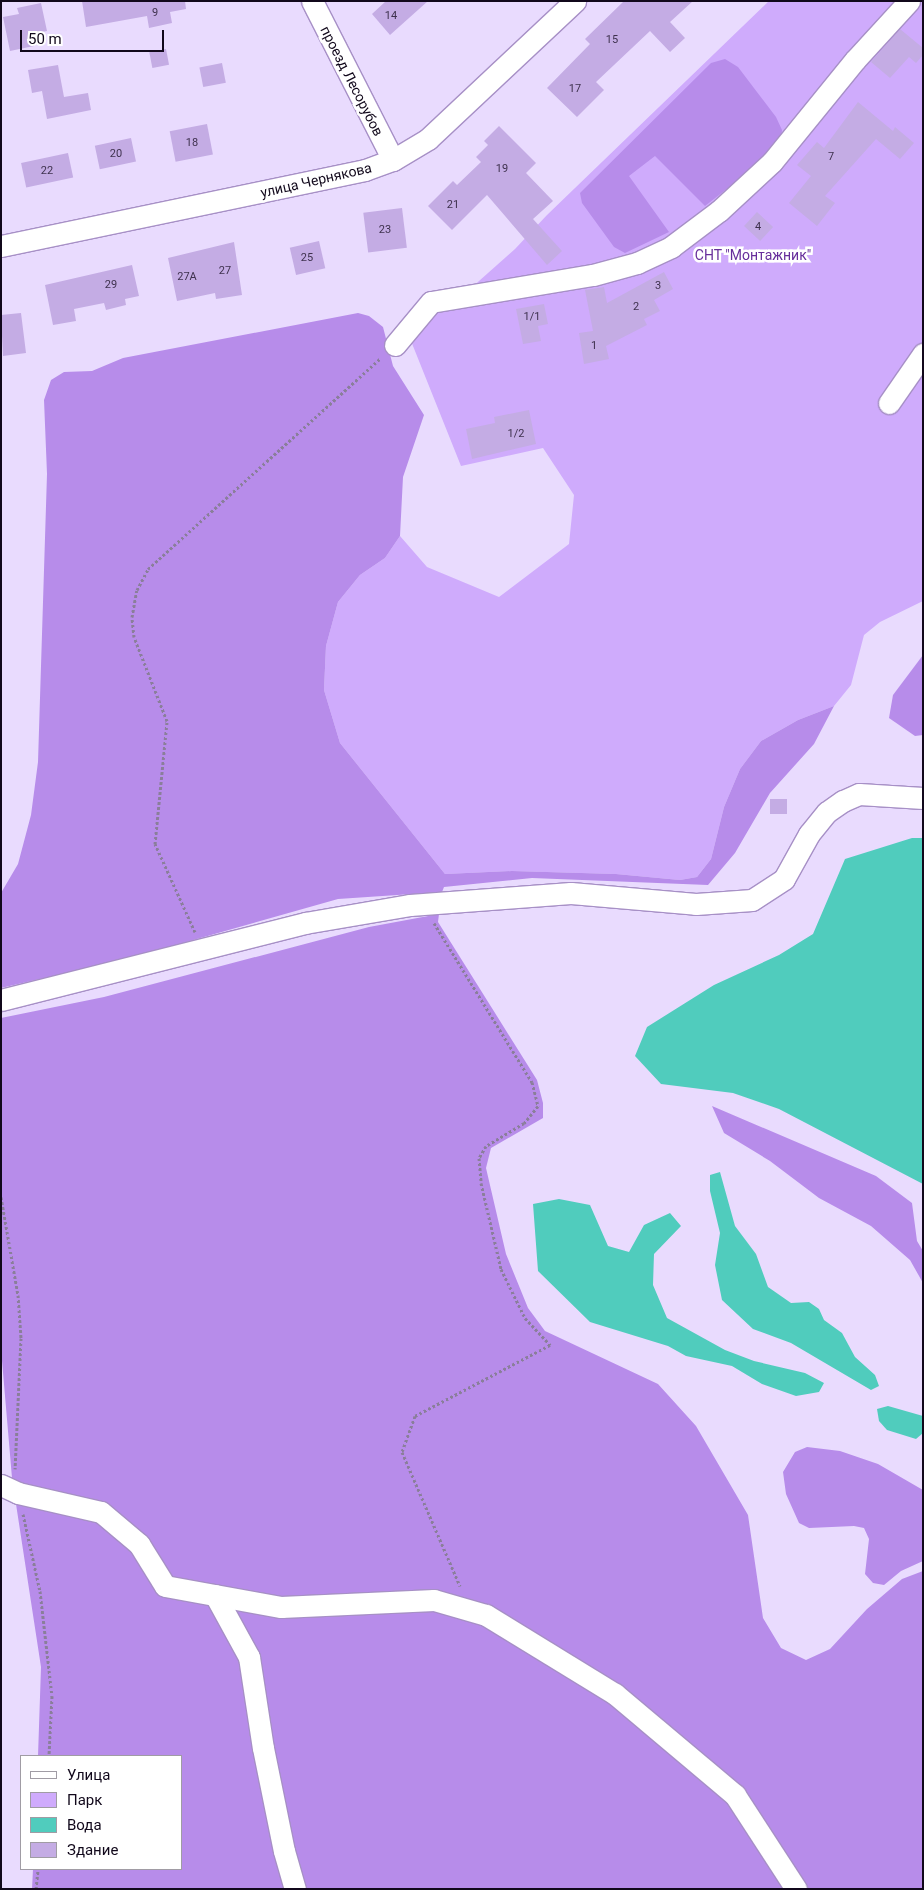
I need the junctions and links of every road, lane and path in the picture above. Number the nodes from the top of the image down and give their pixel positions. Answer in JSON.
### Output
{"nodes":[{"id":1,"x":312,"y":1,"type":"edge"},
{"id":2,"x":575,"y":1,"type":"edge"},
{"id":3,"x":909,"y":1,"type":"edge"},
{"id":4,"x":394,"y":160,"type":"junction"},
{"id":5,"x":1,"y":246,"type":"edge"},
{"id":6,"x":395,"y":345,"type":"joint"},
{"id":7,"x":923,"y":354,"type":"edge"},
{"id":8,"x":889,"y":403,"type":"dead end"},
{"id":9,"x":923,"y":798,"type":"edge"},
{"id":10,"x":431,"y":903,"type":"junction"},
{"id":11,"x":203,"y":951,"type":"junction"},
{"id":12,"x":1,"y":1000,"type":"edge"},
{"id":13,"x":1,"y":1485,"type":"edge"},
{"id":14,"x":461,"y":1589,"type":"dead end"},
{"id":15,"x":214,"y":1595,"type":"junction"},
{"id":16,"x":38,"y":1870,"type":"edge"},
{"id":17,"x":36,"y":1889,"type":"edge"},
{"id":18,"x":295,"y":1889,"type":"edge"},
{"id":19,"x":796,"y":1889,"type":"edge"}],
"edges":[{"from":1,"to":4,"type":"street","name":"проезд Лесорубов"},
{"from":2,"to":4,"type":"street","name":"улица Чернякова"},
{"from":3,"to":6,"type":"street"},
{"from":4,"to":5,"type":"street","name":"улица Чернякова"},
{"from":6,"to":11,"type":"path"},
{"from":7,"to":8,"type":"street"},
{"from":9,"to":10,"type":"street"},
{"from":10,"to":11,"type":"street"},
{"from":10,"to":14,"type":"path"},
{"from":11,"to":12,"type":"street"},
{"from":13,"to":15,"type":"street"},
{"from":15,"to":18,"type":"street"},
{"from":15,"to":19,"type":"street"},
{"from":16,"to":17,"type":"path"}]}
